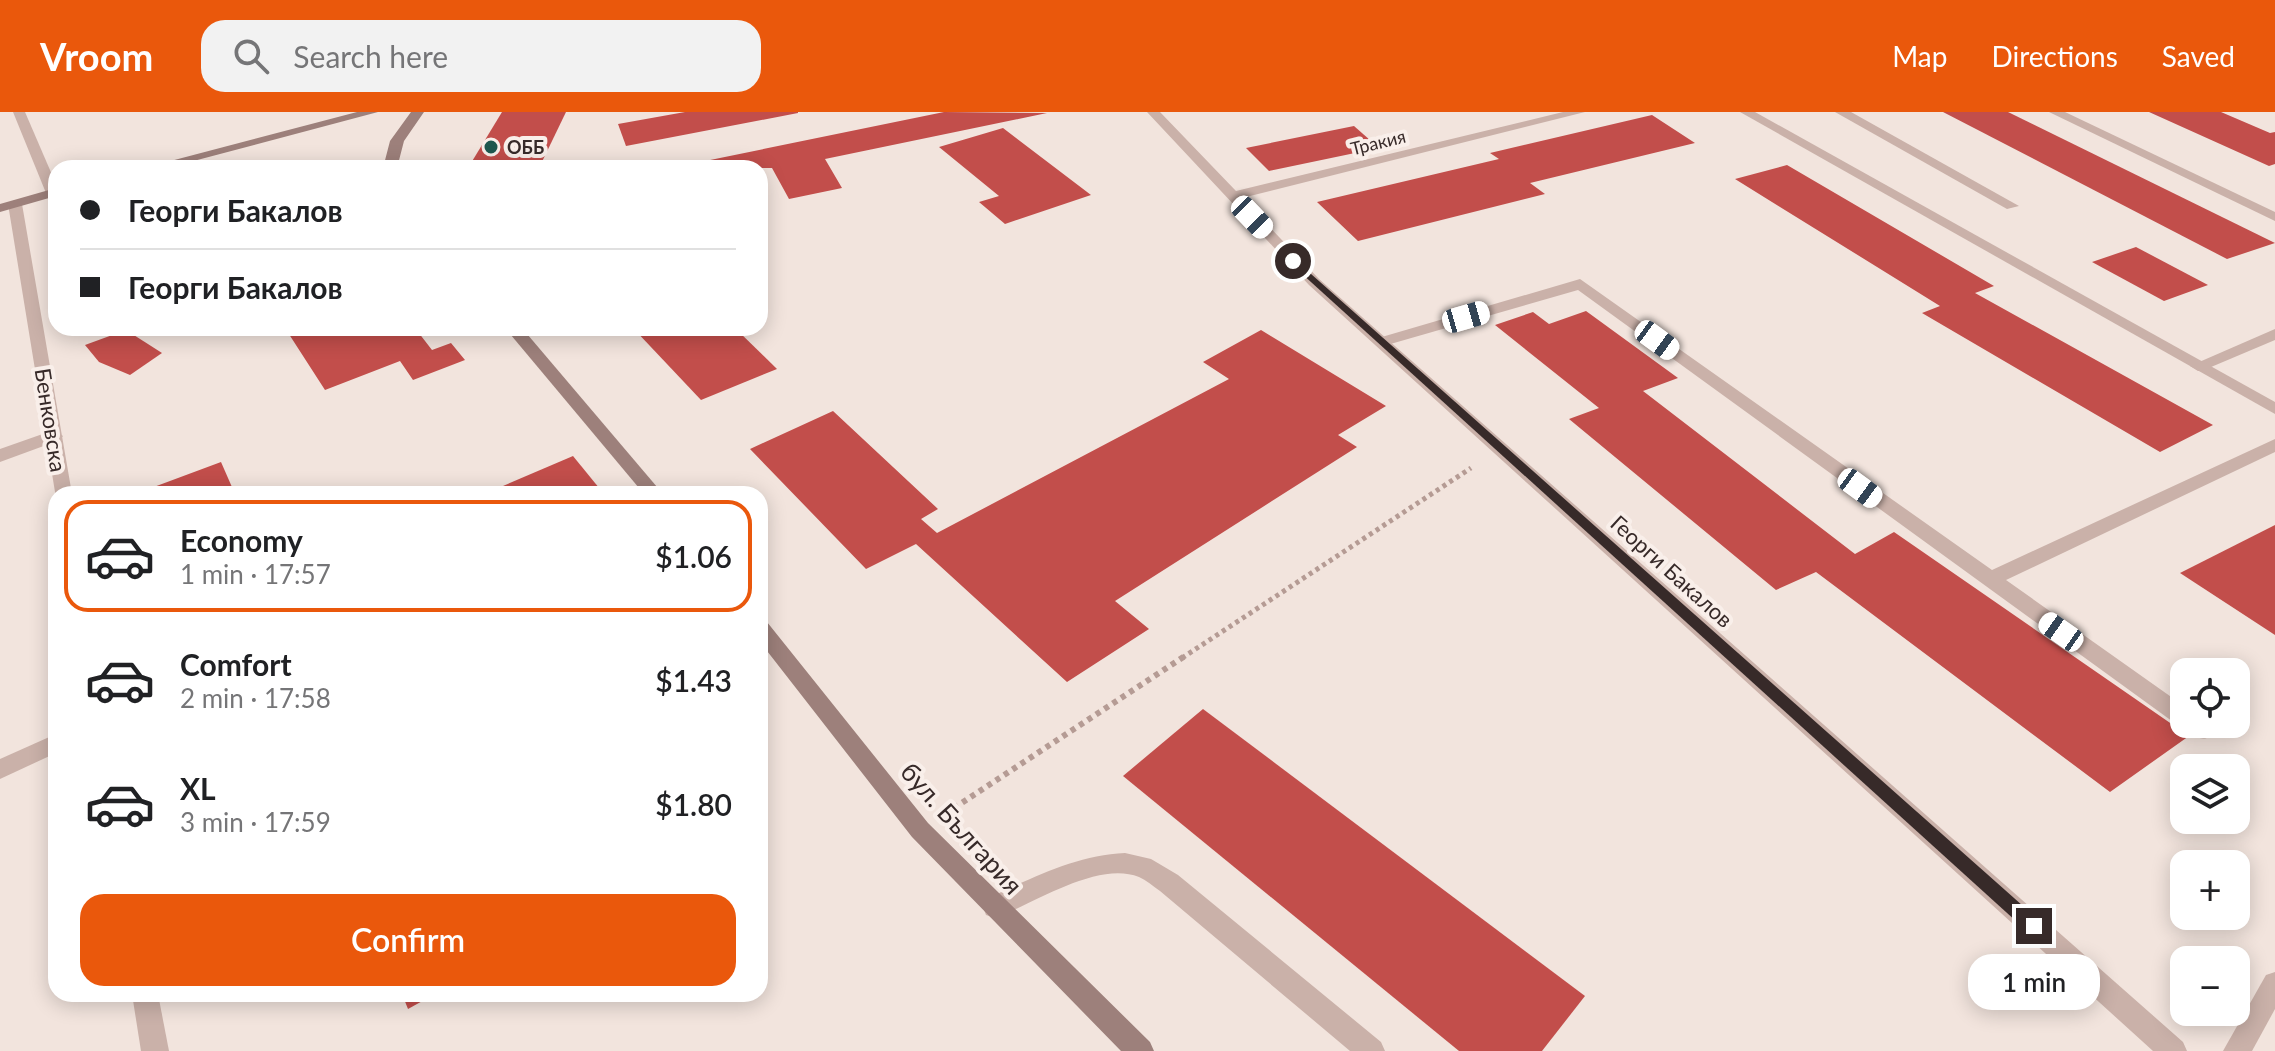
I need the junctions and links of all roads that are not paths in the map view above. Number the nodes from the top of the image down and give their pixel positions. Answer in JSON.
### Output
{"nodes":[{"id":1,"x":19,"y":112,"type":"edge"},
{"id":2,"x":372,"y":112,"type":"edge"},
{"id":3,"x":418,"y":112,"type":"edge"},
{"id":4,"x":1153,"y":112,"type":"edge"},
{"id":5,"x":1579,"y":112,"type":"edge"},
{"id":6,"x":1746,"y":112,"type":"edge"},
{"id":7,"x":1841,"y":112,"type":"edge"},
{"id":8,"x":2055,"y":112,"type":"edge"},
{"id":9,"x":183,"y":160,"type":"edge"},
{"id":10,"x":392,"y":160,"type":"edge"},
{"id":11,"x":48,"y":176,"type":"edge"},
{"id":12,"x":48,"y":194,"type":"edge"},
{"id":13,"x":1232,"y":196,"type":"junction"},
{"id":14,"x":8,"y":206,"type":"edge"},
{"id":15,"x":2012,"y":206,"type":"dead end"},
{"id":16,"x":2275,"y":217,"type":"edge"},
{"id":17,"x":2275,"y":334,"type":"edge"},
{"id":18,"x":520,"y":336,"type":"edge"},
{"id":19,"x":1381,"y":342,"type":"junction"},
{"id":20,"x":2198,"y":366,"type":"junction"},
{"id":21,"x":2275,"y":409,"type":"edge"},
{"id":22,"x":54,"y":436,"type":"junction"},
{"id":23,"x":2275,"y":445,"type":"edge"},
{"id":24,"x":0,"y":456,"type":"edge"},
{"id":25,"x":62,"y":486,"type":"edge"},
{"id":26,"x":647,"y":486,"type":"edge"},
{"id":27,"x":1988,"y":580,"type":"junction"},
{"id":28,"x":768,"y":637,"type":"edge"},
{"id":29,"x":2170,"y":708,"type":"edge"},
{"id":30,"x":48,"y":747,"type":"edge"},
{"id":31,"x":0,"y":770,"type":"edge"},
{"id":32,"x":995,"y":907,"type":"junction"},
{"id":33,"x":2275,"y":984,"type":"edge"},
{"id":34,"x":146,"y":1002,"type":"edge"},
{"id":35,"x":155,"y":1051,"type":"edge"},
{"id":36,"x":1140,"y":1051,"type":"edge"},
{"id":37,"x":1371,"y":1051,"type":"edge"},
{"id":38,"x":2173,"y":1051,"type":"edge"},
{"id":39,"x":2237,"y":1051,"type":"edge"}],
"edges":[{"from":1,"to":11,"type":"street"},
{"from":2,"to":9,"type":"street"},
{"from":3,"to":10,"type":"street"},
{"from":4,"to":13,"type":"street","name":"Георги Бакалов"},
{"from":5,"to":13,"type":"street","name":"Тракия"},
{"from":6,"to":20,"type":"street"},
{"from":7,"to":15,"type":"street"},
{"from":8,"to":16,"type":"street"},
{"from":12,"to":14,"type":"street"},
{"from":13,"to":19,"type":"street","name":"Георги Бакалов"},
{"from":14,"to":22,"type":"street","name":"Бенковска"},
{"from":17,"to":20,"type":"street"},
{"from":18,"to":26,"type":"street"},
{"from":19,"to":27,"type":"street"},
{"from":19,"to":38,"type":"street","name":"Георги Бакалов"},
{"from":20,"to":21,"type":"street"},
{"from":22,"to":24,"type":"street"},
{"from":22,"to":25,"type":"street","name":"Бенковска"},
{"from":23,"to":27,"type":"street"},
{"from":27,"to":29,"type":"street"},
{"from":28,"to":32,"type":"street","name":"бул. България"},
{"from":30,"to":31,"type":"street"},
{"from":32,"to":36,"type":"street","name":"бул. България"},
{"from":32,"to":37,"type":"street"},
{"from":33,"to":39,"type":"street"},
{"from":34,"to":35,"type":"street"}]}
